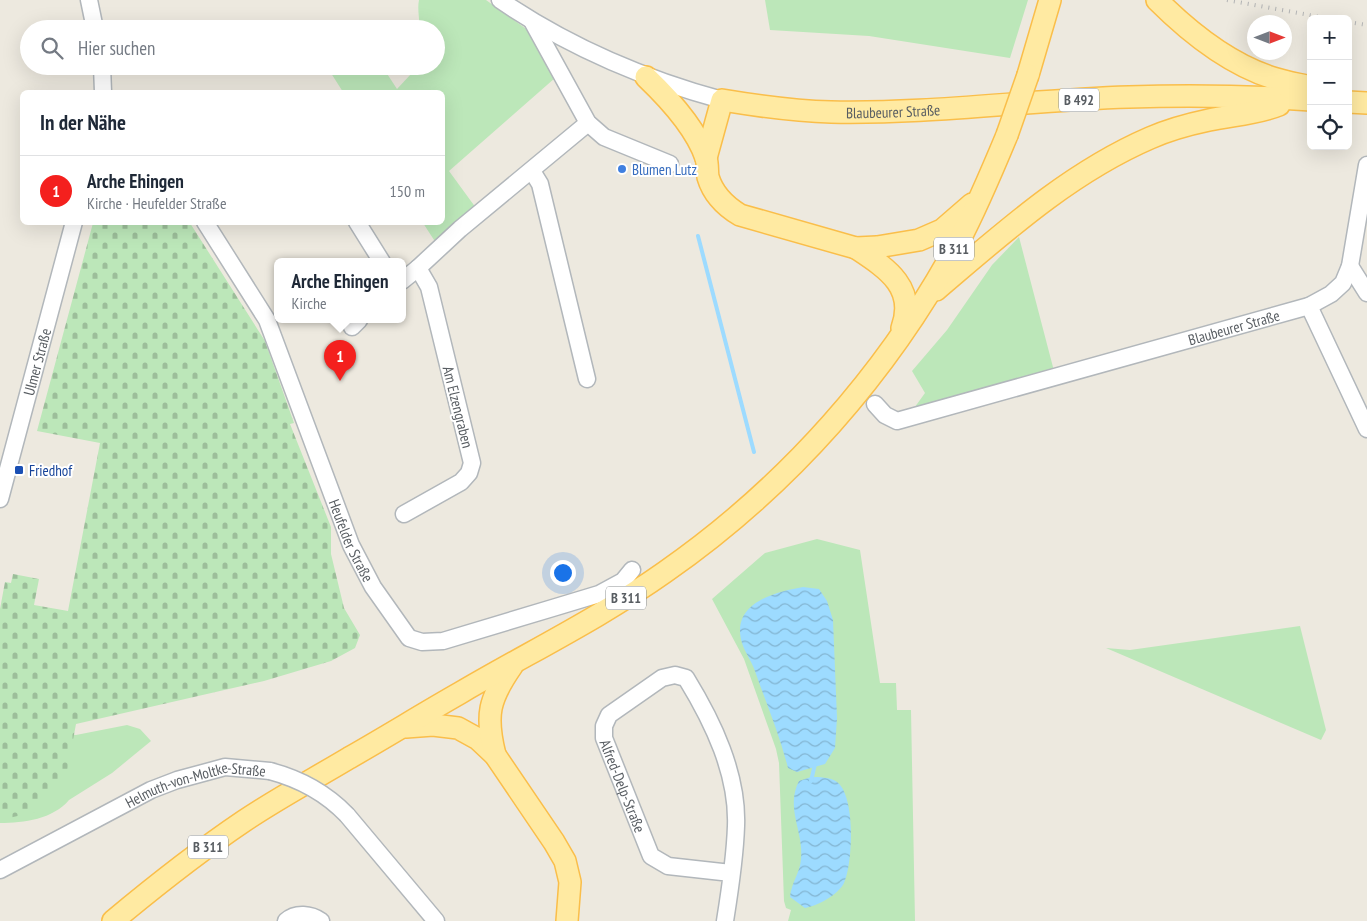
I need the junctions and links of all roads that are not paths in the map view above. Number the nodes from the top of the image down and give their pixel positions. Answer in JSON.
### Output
{"nodes":[{"id":1,"x":89,"y":0,"type":"edge"},
{"id":2,"x":500,"y":0,"type":"edge"},
{"id":3,"x":1157,"y":0,"type":"edge"},
{"id":4,"x":1049,"y":5,"type":"edge"},
{"id":5,"x":93,"y":20,"type":"edge"},
{"id":6,"x":534,"y":23,"type":"junction"},
{"id":7,"x":102,"y":75,"type":"edge"},
{"id":8,"x":646,"y":77,"type":"junction"},
{"id":9,"x":1307,"y":86,"type":"edge"},
{"id":10,"x":103,"y":90,"type":"edge"},
{"id":11,"x":1302,"y":99,"type":"edge"},
{"id":12,"x":722,"y":100,"type":"junction"},
{"id":13,"x":588,"y":123,"type":"junction"},
{"id":14,"x":706,"y":158,"type":"junction"},
{"id":15,"x":670,"y":164,"type":"dead end"},
{"id":16,"x":1367,"y":166,"type":"edge"},
{"id":17,"x":532,"y":171,"type":"junction"},
{"id":18,"x":981,"y":194,"type":"junction"},
{"id":19,"x":73,"y":225,"type":"edge"},
{"id":20,"x":207,"y":225,"type":"edge"},
{"id":21,"x":359,"y":225,"type":"edge"},
{"id":22,"x":856,"y":248,"type":"junction"},
{"id":23,"x":380,"y":258,"type":"edge"},
{"id":24,"x":1350,"y":266,"type":"junction"},
{"id":25,"x":418,"y":268,"type":"junction"},
{"id":26,"x":406,"y":278,"type":"edge"},
{"id":27,"x":1367,"y":293,"type":"edge"},
{"id":28,"x":923,"y":301,"type":"junction"},
{"id":29,"x":1308,"y":306,"type":"junction"},
{"id":30,"x":896,"y":343,"type":"junction"},
{"id":31,"x":587,"y":378,"type":"dead end"},
{"id":32,"x":875,"y":404,"type":"dead end"},
{"id":33,"x":1367,"y":429,"type":"edge"},
{"id":34,"x":0,"y":499,"type":"edge"},
{"id":35,"x":404,"y":514,"type":"dead end"},
{"id":36,"x":632,"y":570,"type":"dead end"},
{"id":37,"x":513,"y":663,"type":"junction"},
{"id":38,"x":403,"y":727,"type":"junction"},
{"id":39,"x":495,"y":754,"type":"junction"},
{"id":40,"x":0,"y":870,"type":"edge"},
{"id":41,"x":732,"y":873,"type":"junction"},
{"id":42,"x":113,"y":921,"type":"edge"},
{"id":43,"x":286,"y":921,"type":"edge"},
{"id":44,"x":321,"y":921,"type":"edge"},
{"id":45,"x":436,"y":921,"type":"edge"},
{"id":46,"x":567,"y":921,"type":"edge"},
{"id":47,"x":725,"y":921,"type":"edge"}],
"edges":[{"from":1,"to":5,"type":"street"},
{"from":2,"to":6,"type":"street","name":"Blaubeurer Straße"},
{"from":3,"to":9,"type":"main road"},
{"from":4,"to":18,"type":"main road","number":"B 311","bridge":true},
{"from":6,"to":8,"type":"street","name":"Blaubeurer Straße"},
{"from":6,"to":13,"type":"street"},
{"from":7,"to":10,"type":"street"},
{"from":8,"to":12,"type":"street","name":"Blaubeurer Straße"},
{"from":8,"to":14,"type":"main road"},
{"from":11,"to":12,"type":"main road","name":"Blaubeurer Straße","number":"B 492"},
{"from":11,"to":28,"type":"main road"},
{"from":12,"to":14,"type":"main road"},
{"from":13,"to":15,"type":"street"},
{"from":13,"to":17,"type":"street"},
{"from":14,"to":22,"type":"main road"},
{"from":16,"to":24,"type":"street","name":"Blaubeurer Straße"},
{"from":17,"to":25,"type":"street"},
{"from":17,"to":31,"type":"street"},
{"from":18,"to":22,"type":"main road"},
{"from":18,"to":28,"type":"main road","number":"B 311"},
{"from":19,"to":34,"type":"street","name":"Ulmer Straße"},
{"from":20,"to":36,"type":"street","name":"Heufelder Straße"},
{"from":21,"to":23,"type":"street"},
{"from":22,"to":30,"type":"main road"},
{"from":24,"to":27,"type":"street"},
{"from":24,"to":29,"type":"street","name":"Blaubeurer Straße"},
{"from":25,"to":26,"type":"street"},
{"from":25,"to":35,"type":"street","name":"Am Elzengraben"},
{"from":28,"to":30,"type":"main road","number":"B 311"},
{"from":29,"to":32,"type":"street","name":"Blaubeurer Straße"},
{"from":29,"to":33,"type":"street"},
{"from":30,"to":37,"type":"main road","number":"B 311"},
{"from":37,"to":38,"type":"main road","number":"B 311"},
{"from":37,"to":39,"type":"main road"},
{"from":38,"to":39,"type":"main road"},
{"from":38,"to":42,"type":"main road","number":"B 311"},
{"from":39,"to":46,"type":"main road"},
{"from":40,"to":45,"type":"street","name":"Helmuth-von-Moltke-Straße","bridge":true},
{"from":41,"to":41,"type":"street","name":"Alfred-Delp-Straße"},
{"from":41,"to":47,"type":"street","name":"Alfred-Delp-Straße"},
{"from":43,"to":44,"type":"street"}]}
